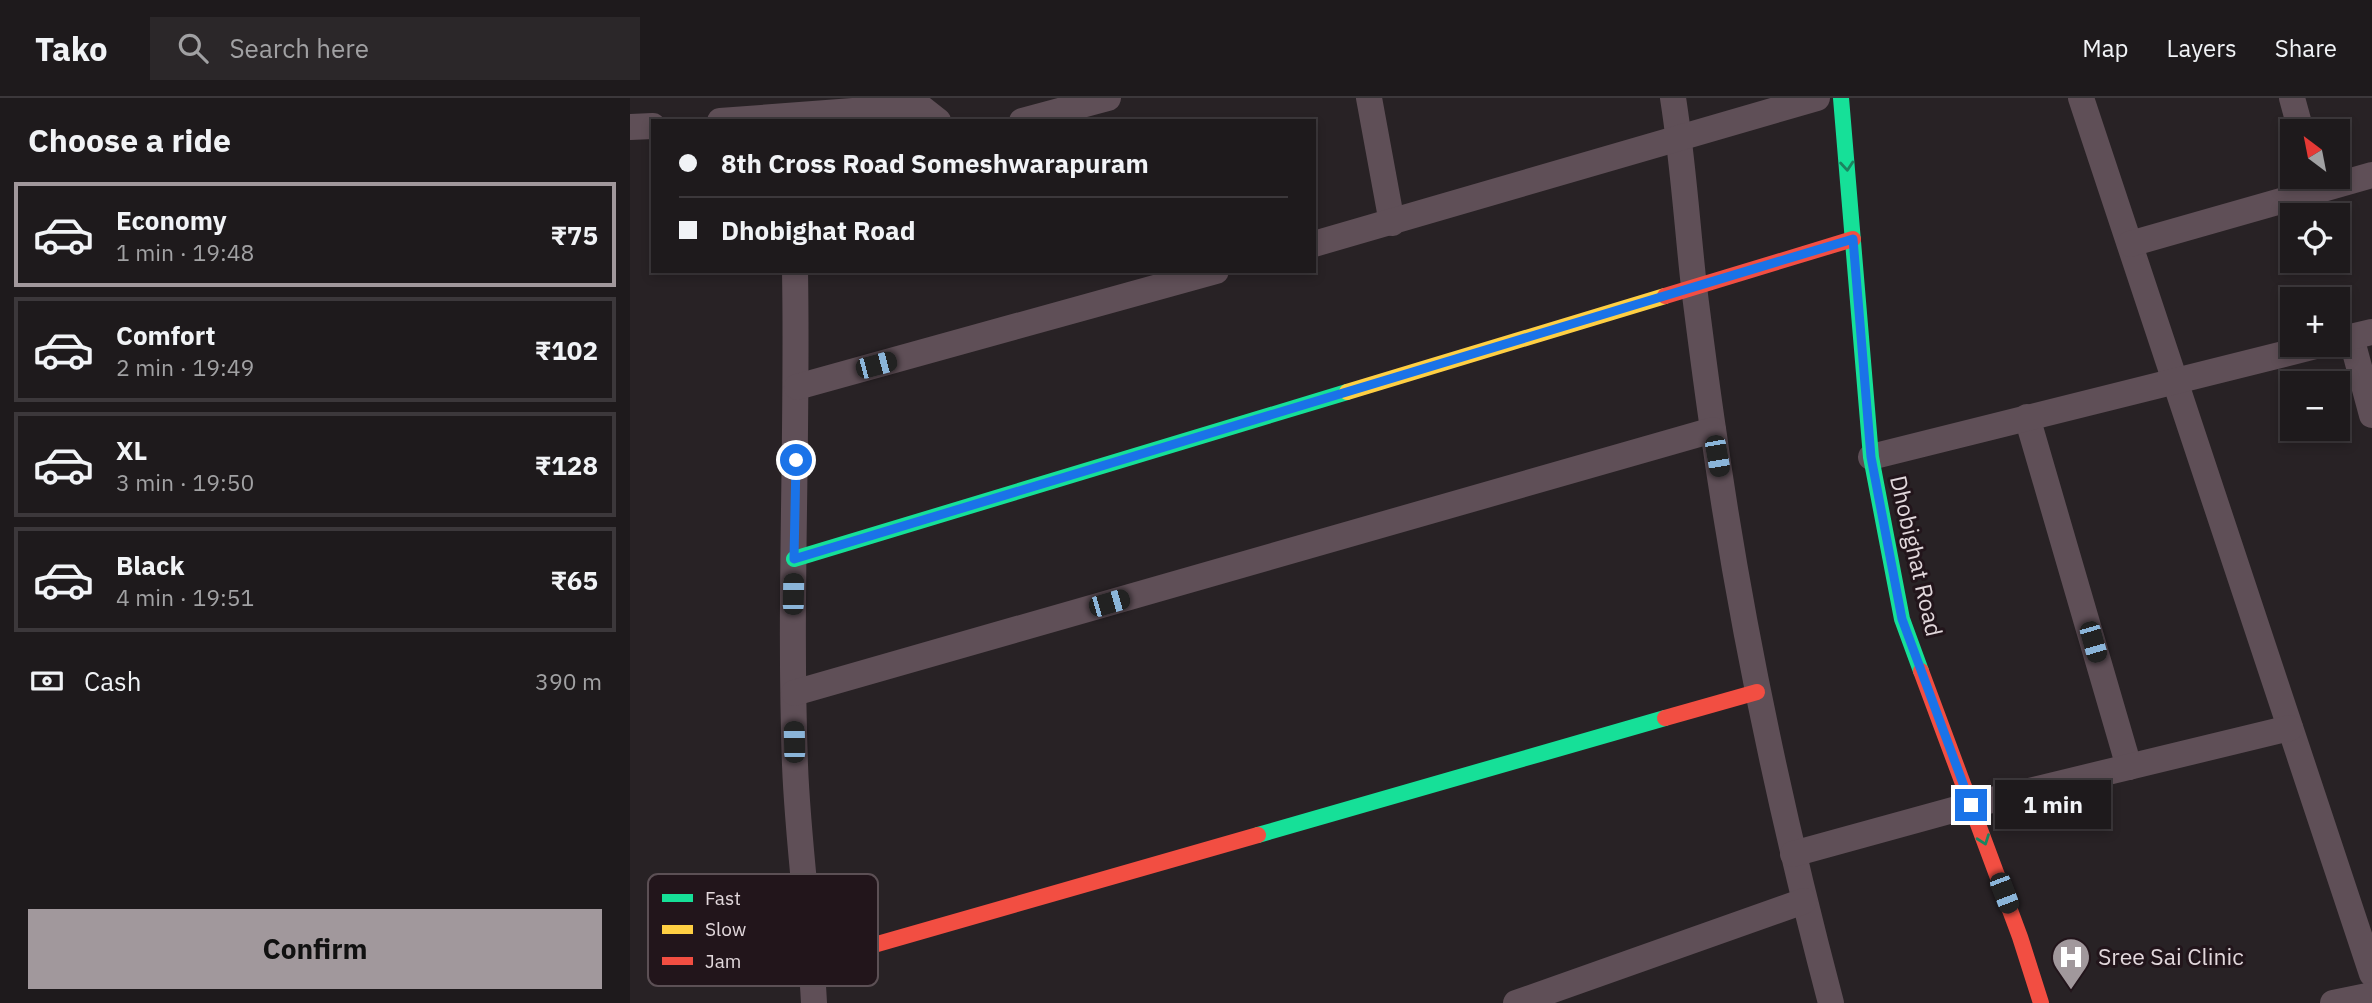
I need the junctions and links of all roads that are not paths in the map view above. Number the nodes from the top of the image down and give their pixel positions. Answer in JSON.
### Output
{"nodes":[{"id":1,"x":1108,"y":98,"type":"edge"},
{"id":2,"x":1369,"y":98,"type":"edge"},
{"id":3,"x":1673,"y":98,"type":"edge"},
{"id":4,"x":1817,"y":98,"type":"edge"},
{"id":5,"x":1841,"y":98,"type":"edge"},
{"id":6,"x":2081,"y":98,"type":"edge"},
{"id":7,"x":2292,"y":98,"type":"edge"},
{"id":8,"x":926,"y":108,"type":"edge"},
{"id":9,"x":791,"y":111,"type":"edge"},
{"id":10,"x":734,"y":119,"type":"edge"},
{"id":11,"x":1029,"y":119,"type":"edge"},
{"id":12,"x":2298,"y":119,"type":"edge"},
{"id":13,"x":651,"y":126,"type":"edge"},
{"id":14,"x":630,"y":127,"type":"edge"},
{"id":15,"x":1679,"y":137,"type":"junction"},
{"id":16,"x":2372,"y":175,"type":"edge"},
{"id":17,"x":2350,"y":178,"type":"edge"},
{"id":18,"x":2299,"y":189,"type":"edge"},
{"id":19,"x":1392,"y":223,"type":"junction"},
{"id":20,"x":1853,"y":239,"type":"junction"},
{"id":21,"x":1316,"y":243,"type":"edge"},
{"id":22,"x":2130,"y":244,"type":"junction"},
{"id":23,"x":795,"y":273,"type":"edge"},
{"id":24,"x":1209,"y":273,"type":"edge"},
{"id":25,"x":1694,"y":287,"type":"junction"},
{"id":26,"x":2354,"y":337,"type":"edge"},
{"id":27,"x":2280,"y":355,"type":"edge"},
{"id":28,"x":2175,"y":380,"type":"junction"},
{"id":29,"x":797,"y":387,"type":"junction"},
{"id":30,"x":2372,"y":415,"type":"edge"},
{"id":31,"x":2027,"y":417,"type":"junction"},
{"id":32,"x":1713,"y":430,"type":"junction"},
{"id":33,"x":1871,"y":457,"type":"junction"},
{"id":34,"x":794,"y":559,"type":"junction"},
{"id":35,"x":1757,"y":692,"type":"junction"},
{"id":36,"x":794,"y":693,"type":"junction"},
{"id":37,"x":2290,"y":727,"type":"junction"},
{"id":38,"x":2129,"y":767,"type":"junction"},
{"id":39,"x":1971,"y":805,"type":"junction"},
{"id":40,"x":1793,"y":854,"type":"junction"},
{"id":41,"x":804,"y":874,"type":"edge"},
{"id":42,"x":1804,"y":901,"type":"junction"},
{"id":43,"x":878,"y":944,"type":"edge"},
{"id":44,"x":2372,"y":974,"type":"edge"},
{"id":45,"x":2372,"y":995,"type":"edge"},
{"id":46,"x":1516,"y":1003,"type":"edge"},
{"id":47,"x":1831,"y":1003,"type":"edge"},
{"id":48,"x":2041,"y":1003,"type":"edge"},
{"id":49,"x":2333,"y":1003,"type":"edge"}],
"edges":[{"from":1,"to":11,"type":"street"},
{"from":2,"to":19,"type":"street"},
{"from":3,"to":15,"type":"street"},
{"from":4,"to":15,"type":"street"},
{"from":5,"to":20,"type":"street","name":"Dhobighat Road","one_way":true},
{"from":6,"to":22,"type":"street"},
{"from":7,"to":12,"type":"street"},
{"from":8,"to":9,"type":"street"},
{"from":9,"to":10,"type":"street"},
{"from":13,"to":14,"type":"street"},
{"from":15,"to":19,"type":"street"},
{"from":15,"to":25,"type":"street"},
{"from":16,"to":17,"type":"street"},
{"from":18,"to":22,"type":"street"},
{"from":19,"to":21,"type":"street"},
{"from":20,"to":25,"type":"street"},
{"from":20,"to":33,"type":"street","name":"Dhobighat Road"},
{"from":22,"to":28,"type":"street"},
{"from":23,"to":29,"type":"street"},
{"from":24,"to":29,"type":"street"},
{"from":25,"to":32,"type":"street"},
{"from":25,"to":34,"type":"street"},
{"from":26,"to":30,"type":"street"},
{"from":27,"to":28,"type":"street"},
{"from":28,"to":31,"type":"street"},
{"from":28,"to":37,"type":"street"},
{"from":29,"to":34,"type":"street"},
{"from":31,"to":33,"type":"street"},
{"from":31,"to":38,"type":"street"},
{"from":32,"to":35,"type":"street"},
{"from":32,"to":36,"type":"street"},
{"from":33,"to":39,"type":"street","name":"Dhobighat Road"},
{"from":34,"to":36,"type":"street"},
{"from":35,"to":40,"type":"street"},
{"from":35,"to":43,"type":"street"},
{"from":36,"to":41,"type":"street"},
{"from":37,"to":38,"type":"street"},
{"from":37,"to":44,"type":"street"},
{"from":38,"to":39,"type":"street"},
{"from":39,"to":40,"type":"street"},
{"from":39,"to":48,"type":"street","name":"Dhobighat Road","one_way":true},
{"from":40,"to":42,"type":"street"},
{"from":42,"to":46,"type":"street"},
{"from":42,"to":47,"type":"street"},
{"from":45,"to":49,"type":"street"}]}
